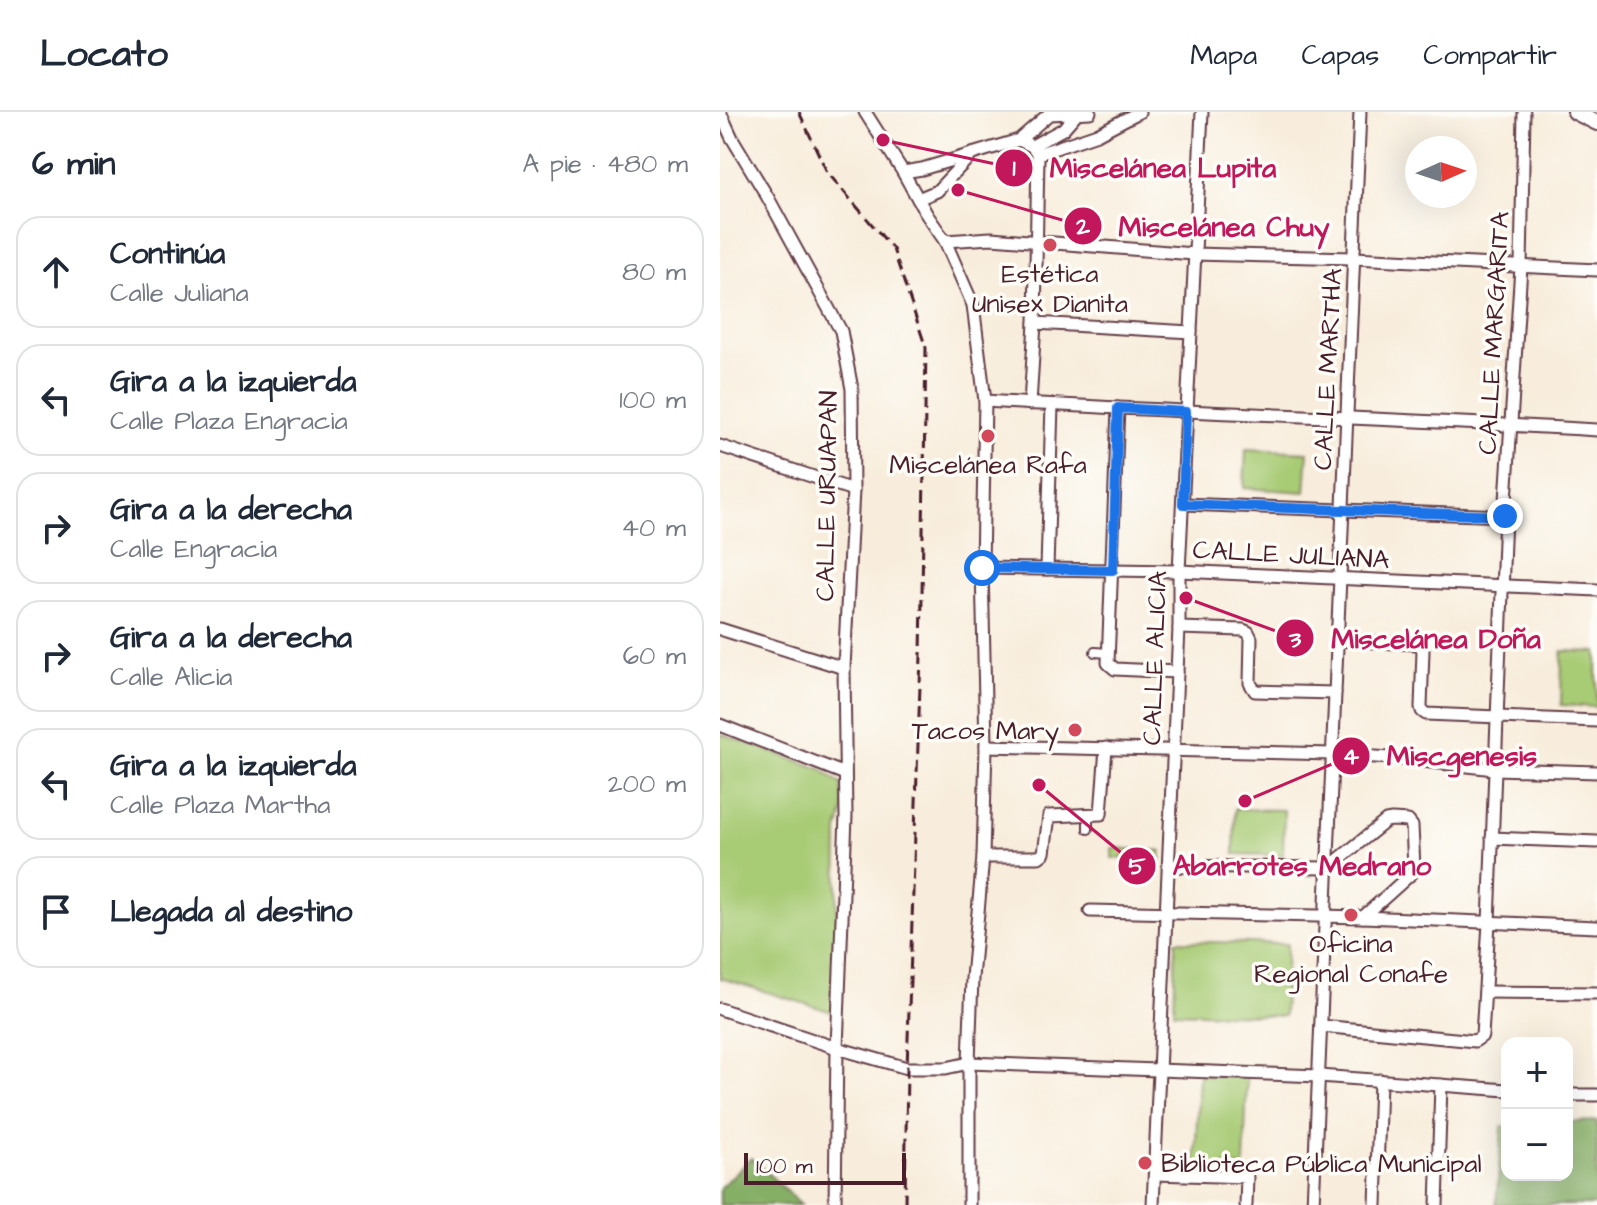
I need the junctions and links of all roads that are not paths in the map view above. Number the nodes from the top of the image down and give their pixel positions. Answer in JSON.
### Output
{"nodes":[{"id":1,"x":720,"y":112,"type":"edge"},
{"id":2,"x":865,"y":112,"type":"edge"},
{"id":3,"x":1089,"y":112,"type":"edge"},
{"id":4,"x":1139,"y":112,"type":"edge"},
{"id":5,"x":1202,"y":112,"type":"edge"},
{"id":6,"x":1360,"y":112,"type":"edge"},
{"id":7,"x":1524,"y":112,"type":"edge"},
{"id":8,"x":1575,"y":112,"type":"edge"},
{"id":9,"x":1048,"y":113,"type":"edge"},
{"id":10,"x":1077,"y":113,"type":"edge"},
{"id":11,"x":1597,"y":123,"type":"edge"},
{"id":12,"x":1097,"y":134,"type":"junction"},
{"id":13,"x":1019,"y":140,"type":"junction"},
{"id":14,"x":1035,"y":150,"type":"junction"},
{"id":15,"x":973,"y":153,"type":"junction"},
{"id":16,"x":903,"y":172,"type":"junction"},
{"id":17,"x":918,"y":199,"type":"junction"},
{"id":18,"x":945,"y":241,"type":"junction"},
{"id":19,"x":1036,"y":243,"type":"junction"},
{"id":20,"x":1194,"y":254,"type":"junction"},
{"id":21,"x":1354,"y":258,"type":"junction"},
{"id":22,"x":1521,"y":267,"type":"junction"},
{"id":23,"x":1597,"y":270,"type":"edge"},
{"id":24,"x":1035,"y":323,"type":"junction"},
{"id":25,"x":1191,"y":332,"type":"junction"},
{"id":26,"x":985,"y":401,"type":"junction"},
{"id":27,"x":1030,"y":404,"type":"junction"},
{"id":28,"x":1052,"y":405,"type":"junction"},
{"id":29,"x":1118,"y":408,"type":"junction"},
{"id":30,"x":1186,"y":412,"type":"junction"},
{"id":31,"x":1347,"y":418,"type":"junction"},
{"id":32,"x":1512,"y":425,"type":"junction"},
{"id":33,"x":1597,"y":430,"type":"edge"},
{"id":34,"x":720,"y":446,"type":"edge"},
{"id":35,"x":853,"y":490,"type":"junction"},
{"id":36,"x":1183,"y":504,"type":"junction"},
{"id":37,"x":1343,"y":511,"type":"junction"},
{"id":38,"x":1505,"y":516,"type":"junction"},
{"id":39,"x":982,"y":568,"type":"junction"},
{"id":40,"x":1047,"y":569,"type":"junction"},
{"id":41,"x":1113,"y":570,"type":"junction"},
{"id":42,"x":1179,"y":571,"type":"junction"},
{"id":43,"x":1340,"y":578,"type":"junction"},
{"id":44,"x":1502,"y":586,"type":"junction"},
{"id":45,"x":1597,"y":590,"type":"edge"},
{"id":46,"x":1179,"y":628,"type":"junction"},
{"id":47,"x":720,"y":629,"type":"edge"},
{"id":48,"x":1337,"y":640,"type":"junction"},
{"id":49,"x":1095,"y":652,"type":"dead end"},
{"id":50,"x":1108,"y":653,"type":"junction"},
{"id":51,"x":844,"y":668,"type":"junction"},
{"id":52,"x":1177,"y":672,"type":"junction"},
{"id":53,"x":1335,"y":693,"type":"junction"},
{"id":54,"x":1497,"y":718,"type":"junction"},
{"id":55,"x":1597,"y":721,"type":"edge"},
{"id":56,"x":720,"y":725,"type":"edge"},
{"id":57,"x":986,"y":746,"type":"junction"},
{"id":58,"x":1106,"y":748,"type":"junction"},
{"id":59,"x":1173,"y":750,"type":"junction"},
{"id":60,"x":1333,"y":754,"type":"junction"},
{"id":61,"x":1495,"y":769,"type":"junction"},
{"id":62,"x":1597,"y":772,"type":"edge"},
{"id":63,"x":845,"y":774,"type":"junction"},
{"id":64,"x":1088,"y":815,"type":"junction"},
{"id":65,"x":1088,"y":829,"type":"dead end"},
{"id":66,"x":1492,"y":838,"type":"junction"},
{"id":67,"x":1597,"y":842,"type":"edge"},
{"id":68,"x":983,"y":857,"type":"junction"},
{"id":69,"x":1168,"y":866,"type":"junction"},
{"id":70,"x":1328,"y":868,"type":"junction"},
{"id":71,"x":1090,"y":911,"type":"dead end"},
{"id":72,"x":1166,"y":912,"type":"junction"},
{"id":73,"x":1325,"y":917,"type":"junction"},
{"id":74,"x":1363,"y":917,"type":"junction"},
{"id":75,"x":1489,"y":923,"type":"junction"},
{"id":76,"x":1597,"y":927,"type":"edge"},
{"id":77,"x":1485,"y":992,"type":"junction"},
{"id":78,"x":1597,"y":993,"type":"edge"},
{"id":79,"x":720,"y":1009,"type":"edge"},
{"id":80,"x":1321,"y":1026,"type":"junction"},
{"id":81,"x":837,"y":1048,"type":"junction"},
{"id":82,"x":969,"y":1063,"type":"junction"},
{"id":83,"x":1157,"y":1070,"type":"junction"},
{"id":84,"x":1319,"y":1076,"type":"junction"},
{"id":85,"x":1380,"y":1080,"type":"junction"},
{"id":86,"x":1441,"y":1085,"type":"junction"},
{"id":87,"x":1501,"y":1089,"type":"edge"},
{"id":88,"x":1573,"y":1095,"type":"edge"},
{"id":89,"x":1597,"y":1095,"type":"edge"},
{"id":90,"x":1155,"y":1174,"type":"junction"},
{"id":91,"x":835,"y":1205,"type":"edge"},
{"id":92,"x":969,"y":1205,"type":"edge"},
{"id":93,"x":1153,"y":1205,"type":"edge"},
{"id":94,"x":1246,"y":1205,"type":"edge"},
{"id":95,"x":1313,"y":1205,"type":"edge"},
{"id":96,"x":1376,"y":1205,"type":"edge"},
{"id":97,"x":1437,"y":1205,"type":"edge"}],
"edges":[{"from":1,"to":35,"type":"street","name":"CALLE URUAPAN"},
{"from":2,"to":16,"type":"street"},
{"from":3,"to":10,"type":"street"},
{"from":3,"to":12,"type":"street"},
{"from":4,"to":12,"type":"street"},
{"from":5,"to":20,"type":"street","name":"CALLE ALICIA"},
{"from":6,"to":21,"type":"street","name":"CALLE MARTHA"},
{"from":7,"to":22,"type":"street","name":"CALLE MARGARITA"},
{"from":8,"to":11,"type":"street"},
{"from":9,"to":10,"type":"street"},
{"from":9,"to":13,"type":"street"},
{"from":10,"to":14,"type":"street"},
{"from":12,"to":14,"type":"street"},
{"from":13,"to":14,"type":"street"},
{"from":13,"to":15,"type":"street"},
{"from":14,"to":19,"type":"street"},
{"from":15,"to":16,"type":"street"},
{"from":15,"to":17,"type":"street"},
{"from":16,"to":17,"type":"street"},
{"from":17,"to":18,"type":"street"},
{"from":18,"to":19,"type":"street"},
{"from":18,"to":26,"type":"street"},
{"from":19,"to":20,"type":"street"},
{"from":19,"to":24,"type":"street"},
{"from":20,"to":21,"type":"street"},
{"from":20,"to":25,"type":"street","name":"CALLE ALICIA"},
{"from":21,"to":22,"type":"street"},
{"from":21,"to":31,"type":"street","name":"CALLE MARTHA"},
{"from":22,"to":23,"type":"street"},
{"from":22,"to":32,"type":"street","name":"CALLE MARGARITA"},
{"from":24,"to":25,"type":"street"},
{"from":24,"to":27,"type":"street"},
{"from":25,"to":30,"type":"street","name":"CALLE ALICIA"},
{"from":26,"to":27,"type":"street"},
{"from":26,"to":39,"type":"street"},
{"from":27,"to":28,"type":"street"},
{"from":28,"to":29,"type":"street"},
{"from":28,"to":40,"type":"street"},
{"from":29,"to":30,"type":"street"},
{"from":29,"to":41,"type":"street"},
{"from":30,"to":31,"type":"street"},
{"from":30,"to":36,"type":"street","name":"CALLE ALICIA"},
{"from":31,"to":32,"type":"street"},
{"from":31,"to":37,"type":"street","name":"CALLE MARTHA"},
{"from":32,"to":33,"type":"street"},
{"from":32,"to":38,"type":"street","name":"CALLE MARGARITA"},
{"from":34,"to":35,"type":"street"},
{"from":35,"to":51,"type":"street","name":"CALLE URUAPAN"},
{"from":36,"to":37,"type":"street"},
{"from":36,"to":42,"type":"street","name":"CALLE ALICIA"},
{"from":37,"to":38,"type":"street"},
{"from":37,"to":43,"type":"street","name":"CALLE MARTHA"},
{"from":38,"to":44,"type":"street","name":"CALLE MARGARITA"},
{"from":39,"to":40,"type":"street","name":"CALLE JULIANA"},
{"from":39,"to":57,"type":"street"},
{"from":40,"to":41,"type":"street","name":"CALLE JULIANA"},
{"from":41,"to":42,"type":"street","name":"CALLE JULIANA"},
{"from":41,"to":50,"type":"street"},
{"from":42,"to":43,"type":"street","name":"CALLE JULIANA"},
{"from":42,"to":46,"type":"street","name":"CALLE ALICIA"},
{"from":43,"to":44,"type":"street","name":"CALLE JULIANA"},
{"from":43,"to":48,"type":"street","name":"CALLE MARTHA"},
{"from":44,"to":45,"type":"street","name":"CALLE JULIANA"},
{"from":44,"to":54,"type":"street","name":"CALLE MARGARITA"},
{"from":46,"to":52,"type":"street","name":"CALLE ALICIA"},
{"from":46,"to":53,"type":"street"},
{"from":47,"to":51,"type":"street"},
{"from":48,"to":53,"type":"street","name":"CALLE MARTHA"},
{"from":48,"to":54,"type":"street"},
{"from":49,"to":50,"type":"street"},
{"from":50,"to":52,"type":"street"},
{"from":51,"to":63,"type":"street","name":"CALLE URUAPAN"},
{"from":52,"to":59,"type":"street","name":"CALLE ALICIA"},
{"from":53,"to":60,"type":"street","name":"CALLE MARTHA"},
{"from":54,"to":55,"type":"street"},
{"from":54,"to":61,"type":"street","name":"CALLE MARGARITA"},
{"from":56,"to":63,"type":"street"},
{"from":57,"to":58,"type":"street"},
{"from":57,"to":68,"type":"street"},
{"from":58,"to":59,"type":"street"},
{"from":58,"to":64,"type":"street"},
{"from":59,"to":60,"type":"street"},
{"from":59,"to":69,"type":"street","name":"CALLE ALICIA"},
{"from":60,"to":61,"type":"street"},
{"from":60,"to":70,"type":"street","name":"CALLE MARTHA"},
{"from":61,"to":62,"type":"street"},
{"from":61,"to":66,"type":"street","name":"CALLE MARGARITA"},
{"from":63,"to":81,"type":"street","name":"CALLE URUAPAN"},
{"from":64,"to":65,"type":"street"},
{"from":64,"to":68,"type":"street"},
{"from":66,"to":67,"type":"street"},
{"from":66,"to":75,"type":"street","name":"CALLE MARGARITA"},
{"from":68,"to":82,"type":"street"},
{"from":69,"to":70,"type":"street"},
{"from":69,"to":72,"type":"street","name":"CALLE ALICIA"},
{"from":70,"to":73,"type":"street","name":"CALLE MARTHA"},
{"from":70,"to":74,"type":"street"},
{"from":71,"to":72,"type":"street"},
{"from":72,"to":73,"type":"street"},
{"from":72,"to":83,"type":"street","name":"CALLE ALICIA"},
{"from":73,"to":74,"type":"street"},
{"from":73,"to":80,"type":"street","name":"CALLE MARTHA"},
{"from":74,"to":75,"type":"street"},
{"from":75,"to":76,"type":"street"},
{"from":75,"to":77,"type":"street","name":"CALLE MARGARITA"},
{"from":77,"to":78,"type":"street"},
{"from":77,"to":80,"type":"street","name":"CALLE MARGARITA"},
{"from":79,"to":81,"type":"street"},
{"from":80,"to":84,"type":"street","name":"CALLE MARTHA"},
{"from":81,"to":82,"type":"street"},
{"from":81,"to":91,"type":"street","name":"CALLE URUAPAN"},
{"from":82,"to":83,"type":"street"},
{"from":82,"to":92,"type":"street"},
{"from":83,"to":84,"type":"street"},
{"from":83,"to":90,"type":"street","name":"CALLE ALICIA"},
{"from":84,"to":85,"type":"street"},
{"from":84,"to":95,"type":"street","name":"CALLE MARTHA"},
{"from":85,"to":86,"type":"street"},
{"from":85,"to":96,"type":"street"},
{"from":86,"to":87,"type":"street"},
{"from":86,"to":97,"type":"street"},
{"from":88,"to":89,"type":"street"},
{"from":90,"to":93,"type":"street","name":"CALLE ALICIA"},
{"from":90,"to":94,"type":"street"}]}
